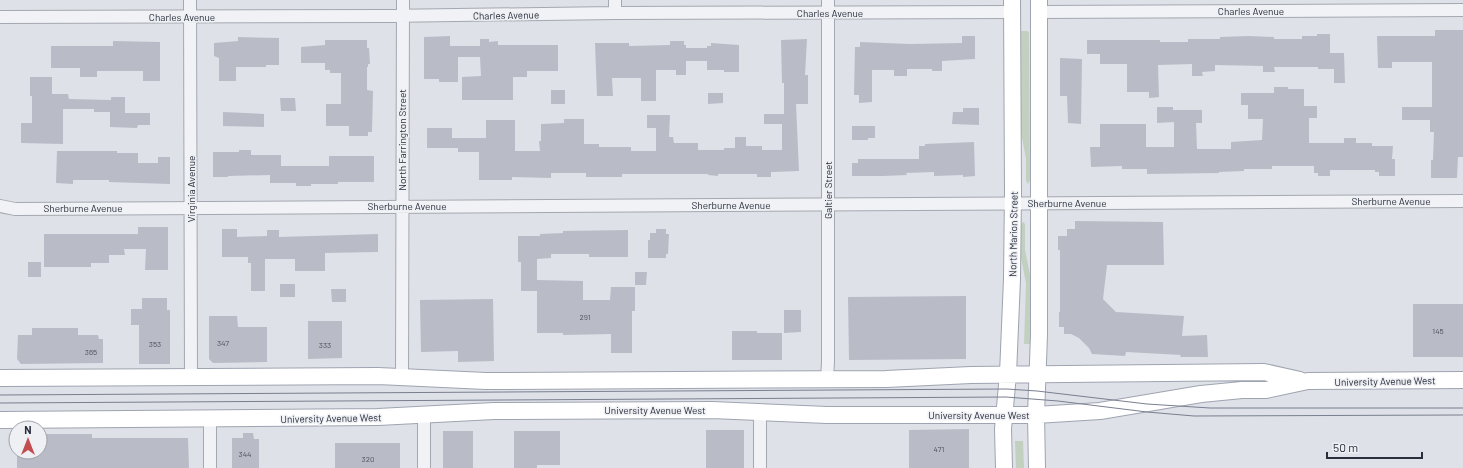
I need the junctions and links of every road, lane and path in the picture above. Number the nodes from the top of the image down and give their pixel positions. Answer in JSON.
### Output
{"nodes":[{"id":1,"x":190,"y":0,"type":"edge"},
{"id":2,"x":403,"y":0,"type":"edge"},
{"id":3,"x":615,"y":0,"type":"edge"},
{"id":4,"x":828,"y":0,"type":"edge"},
{"id":5,"x":1012,"y":6,"type":"edge"},
{"id":6,"x":1038,"y":6,"type":"edge"},
{"id":7,"x":1463,"y":10,"type":"edge"},
{"id":8,"x":828,"y":12,"type":"junction"},
{"id":9,"x":615,"y":14,"type":"junction"},
{"id":10,"x":403,"y":16,"type":"junction"},
{"id":11,"x":0,"y":17,"type":"edge"},
{"id":12,"x":190,"y":17,"type":"junction"},
{"id":13,"x":1463,"y":201,"type":"edge"},
{"id":14,"x":1013,"y":203,"type":"junction"},
{"id":15,"x":1038,"y":203,"type":"junction"},
{"id":16,"x":828,"y":204,"type":"junction"},
{"id":17,"x":0,"y":206,"type":"edge"},
{"id":18,"x":402,"y":206,"type":"junction"},
{"id":19,"x":191,"y":208,"type":"junction"},
{"id":20,"x":1008,"y":374,"type":"junction"},
{"id":21,"x":1038,"y":374,"type":"junction"},
{"id":22,"x":402,"y":377,"type":"junction"},
{"id":23,"x":0,"y":378,"type":"edge"},
{"id":24,"x":190,"y":378,"type":"junction"},
{"id":25,"x":827,"y":379,"type":"junction"},
{"id":26,"x":1463,"y":380,"type":"edge"},
{"id":27,"x":1308,"y":382,"type":"junction"},
{"id":28,"x":760,"y":412,"type":"junction"},
{"id":29,"x":424,"y":415,"type":"junction"},
{"id":30,"x":1004,"y":415,"type":"junction"},
{"id":31,"x":1036,"y":415,"type":"junction"},
{"id":32,"x":210,"y":419,"type":"junction"},
{"id":33,"x":0,"y":420,"type":"edge"},
{"id":34,"x":210,"y":468,"type":"edge"},
{"id":35,"x":424,"y":468,"type":"edge"},
{"id":36,"x":760,"y":468,"type":"edge"},
{"id":37,"x":1004,"y":468,"type":"edge"},
{"id":38,"x":1037,"y":468,"type":"edge"}],
"edges":[{"from":1,"to":12,"type":"street","name":"Virginia Avenue"},
{"from":2,"to":10,"type":"street","name":"North Farrington Street"},
{"from":3,"to":9,"type":"street"},
{"from":4,"to":8,"type":"street","name":"Galtier Street"},
{"from":5,"to":8,"type":"street","name":"Charles Avenue"},
{"from":5,"to":14,"type":"main road","name":"North Marion Street"},
{"from":6,"to":7,"type":"street","name":"Charles Avenue"},
{"from":6,"to":15,"type":"main road"},
{"from":8,"to":9,"type":"street","name":"Charles Avenue"},
{"from":8,"to":16,"type":"street","name":"Galtier Street"},
{"from":9,"to":10,"type":"street","name":"Charles Avenue"},
{"from":10,"to":12,"type":"street","name":"Charles Avenue"},
{"from":10,"to":18,"type":"street","name":"North Farrington Street"},
{"from":11,"to":12,"type":"street","name":"Charles Avenue"},
{"from":12,"to":19,"type":"street","name":"Virginia Avenue"},
{"from":13,"to":15,"type":"street","name":"Sherburne Avenue"},
{"from":14,"to":15,"type":"street","name":"Sherburne Avenue"},
{"from":14,"to":16,"type":"street","name":"Sherburne Avenue"},
{"from":14,"to":20,"type":"main road","name":"North Marion Street"},
{"from":15,"to":21,"type":"main road"},
{"from":16,"to":18,"type":"street","name":"Sherburne Avenue"},
{"from":16,"to":25,"type":"street","name":"Galtier Street"},
{"from":17,"to":19,"type":"street","name":"Sherburne Avenue"},
{"from":18,"to":19,"type":"street","name":"Sherburne Avenue"},
{"from":18,"to":22,"type":"street","name":"North Farrington Street"},
{"from":19,"to":24,"type":"street","name":"Virginia Avenue"},
{"from":20,"to":21,"type":"main road","name":"University Avenue West"},
{"from":20,"to":25,"type":"main road","name":"University Avenue West"},
{"from":20,"to":30,"type":"main road","name":"North Marion Street"},
{"from":21,"to":27,"type":"main road","name":"University Avenue West"},
{"from":21,"to":31,"type":"main road"},
{"from":22,"to":24,"type":"main road","name":"University Avenue West"},
{"from":22,"to":25,"type":"main road","name":"University Avenue West"},
{"from":23,"to":24,"type":"main road","name":"University Avenue West"},
{"from":26,"to":27,"type":"main road","name":"University Avenue West"},
{"from":27,"to":31,"type":"main road","name":"University Avenue West"},
{"from":28,"to":29,"type":"main road","name":"University Avenue West"},
{"from":28,"to":30,"type":"main road","name":"University Avenue West"},
{"from":28,"to":36,"type":"street"},
{"from":29,"to":32,"type":"main road","name":"University Avenue West"},
{"from":29,"to":35,"type":"street"},
{"from":30,"to":31,"type":"main road","name":"University Avenue West"},
{"from":30,"to":37,"type":"main road","name":"North Marion Street"},
{"from":31,"to":38,"type":"main road"},
{"from":32,"to":33,"type":"main road","name":"University Avenue West"},
{"from":32,"to":34,"type":"street"}]}
